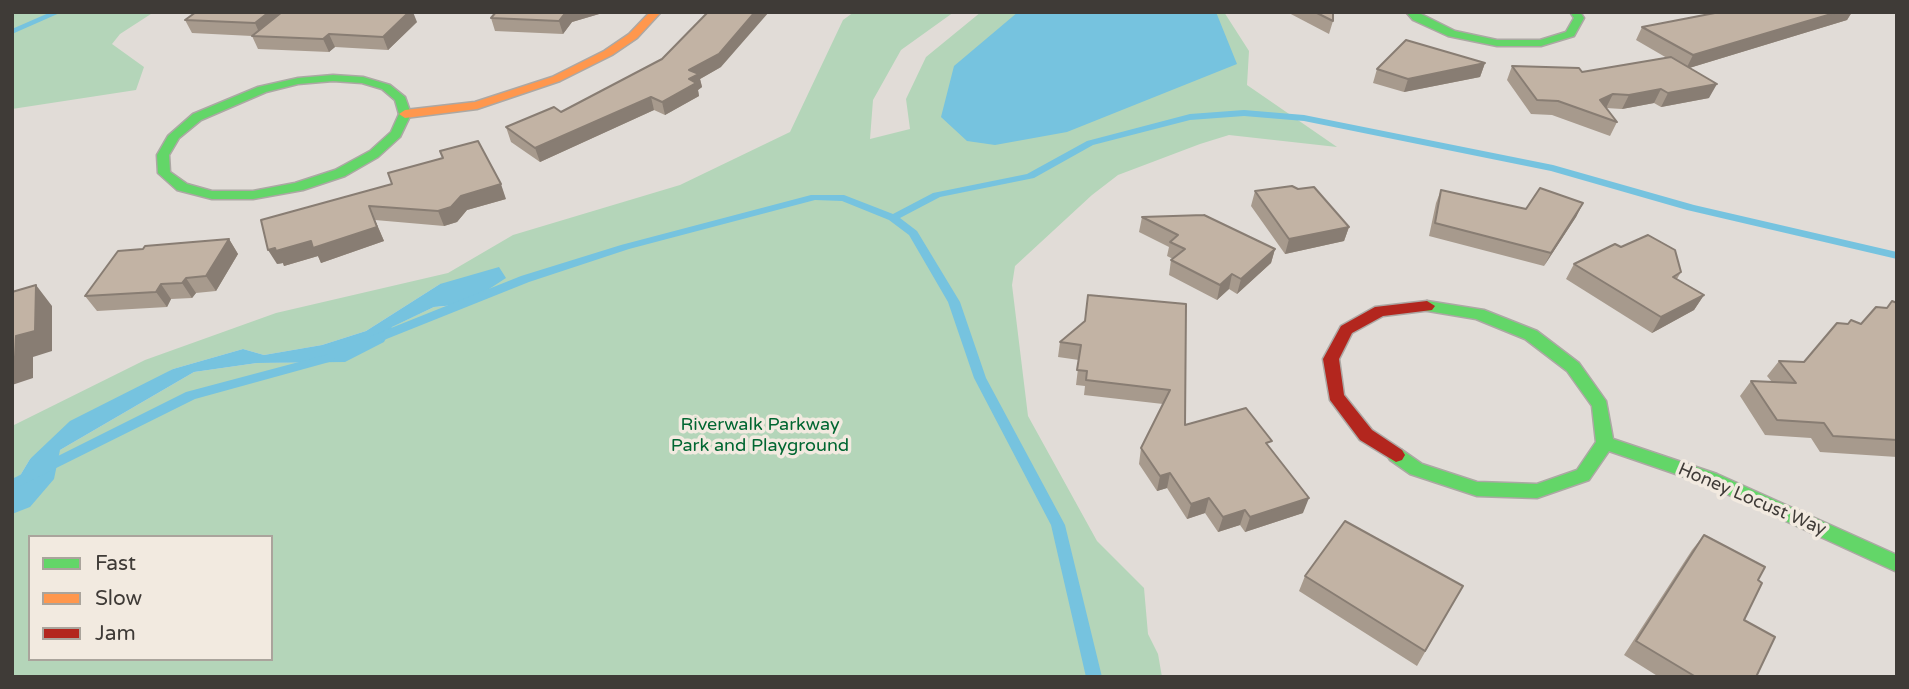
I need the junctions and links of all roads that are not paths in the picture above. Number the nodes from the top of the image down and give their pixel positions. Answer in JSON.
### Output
{"nodes":[{"id":1,"x":656,"y":12,"type":"edge"},
{"id":2,"x":1411,"y":12,"type":"edge"},
{"id":3,"x":1575,"y":12,"type":"edge"},
{"id":4,"x":405,"y":114,"type":"junction"},
{"id":5,"x":1605,"y":443,"type":"junction"},
{"id":6,"x":1897,"y":564,"type":"edge"}],
"edges":[{"from":1,"to":4,"type":"street"},
{"from":2,"to":3,"type":"street"},
{"from":4,"to":4,"type":"street"},
{"from":5,"to":5,"type":"street"},
{"from":5,"to":6,"type":"street","name":"Honey Locust Way"}]}
